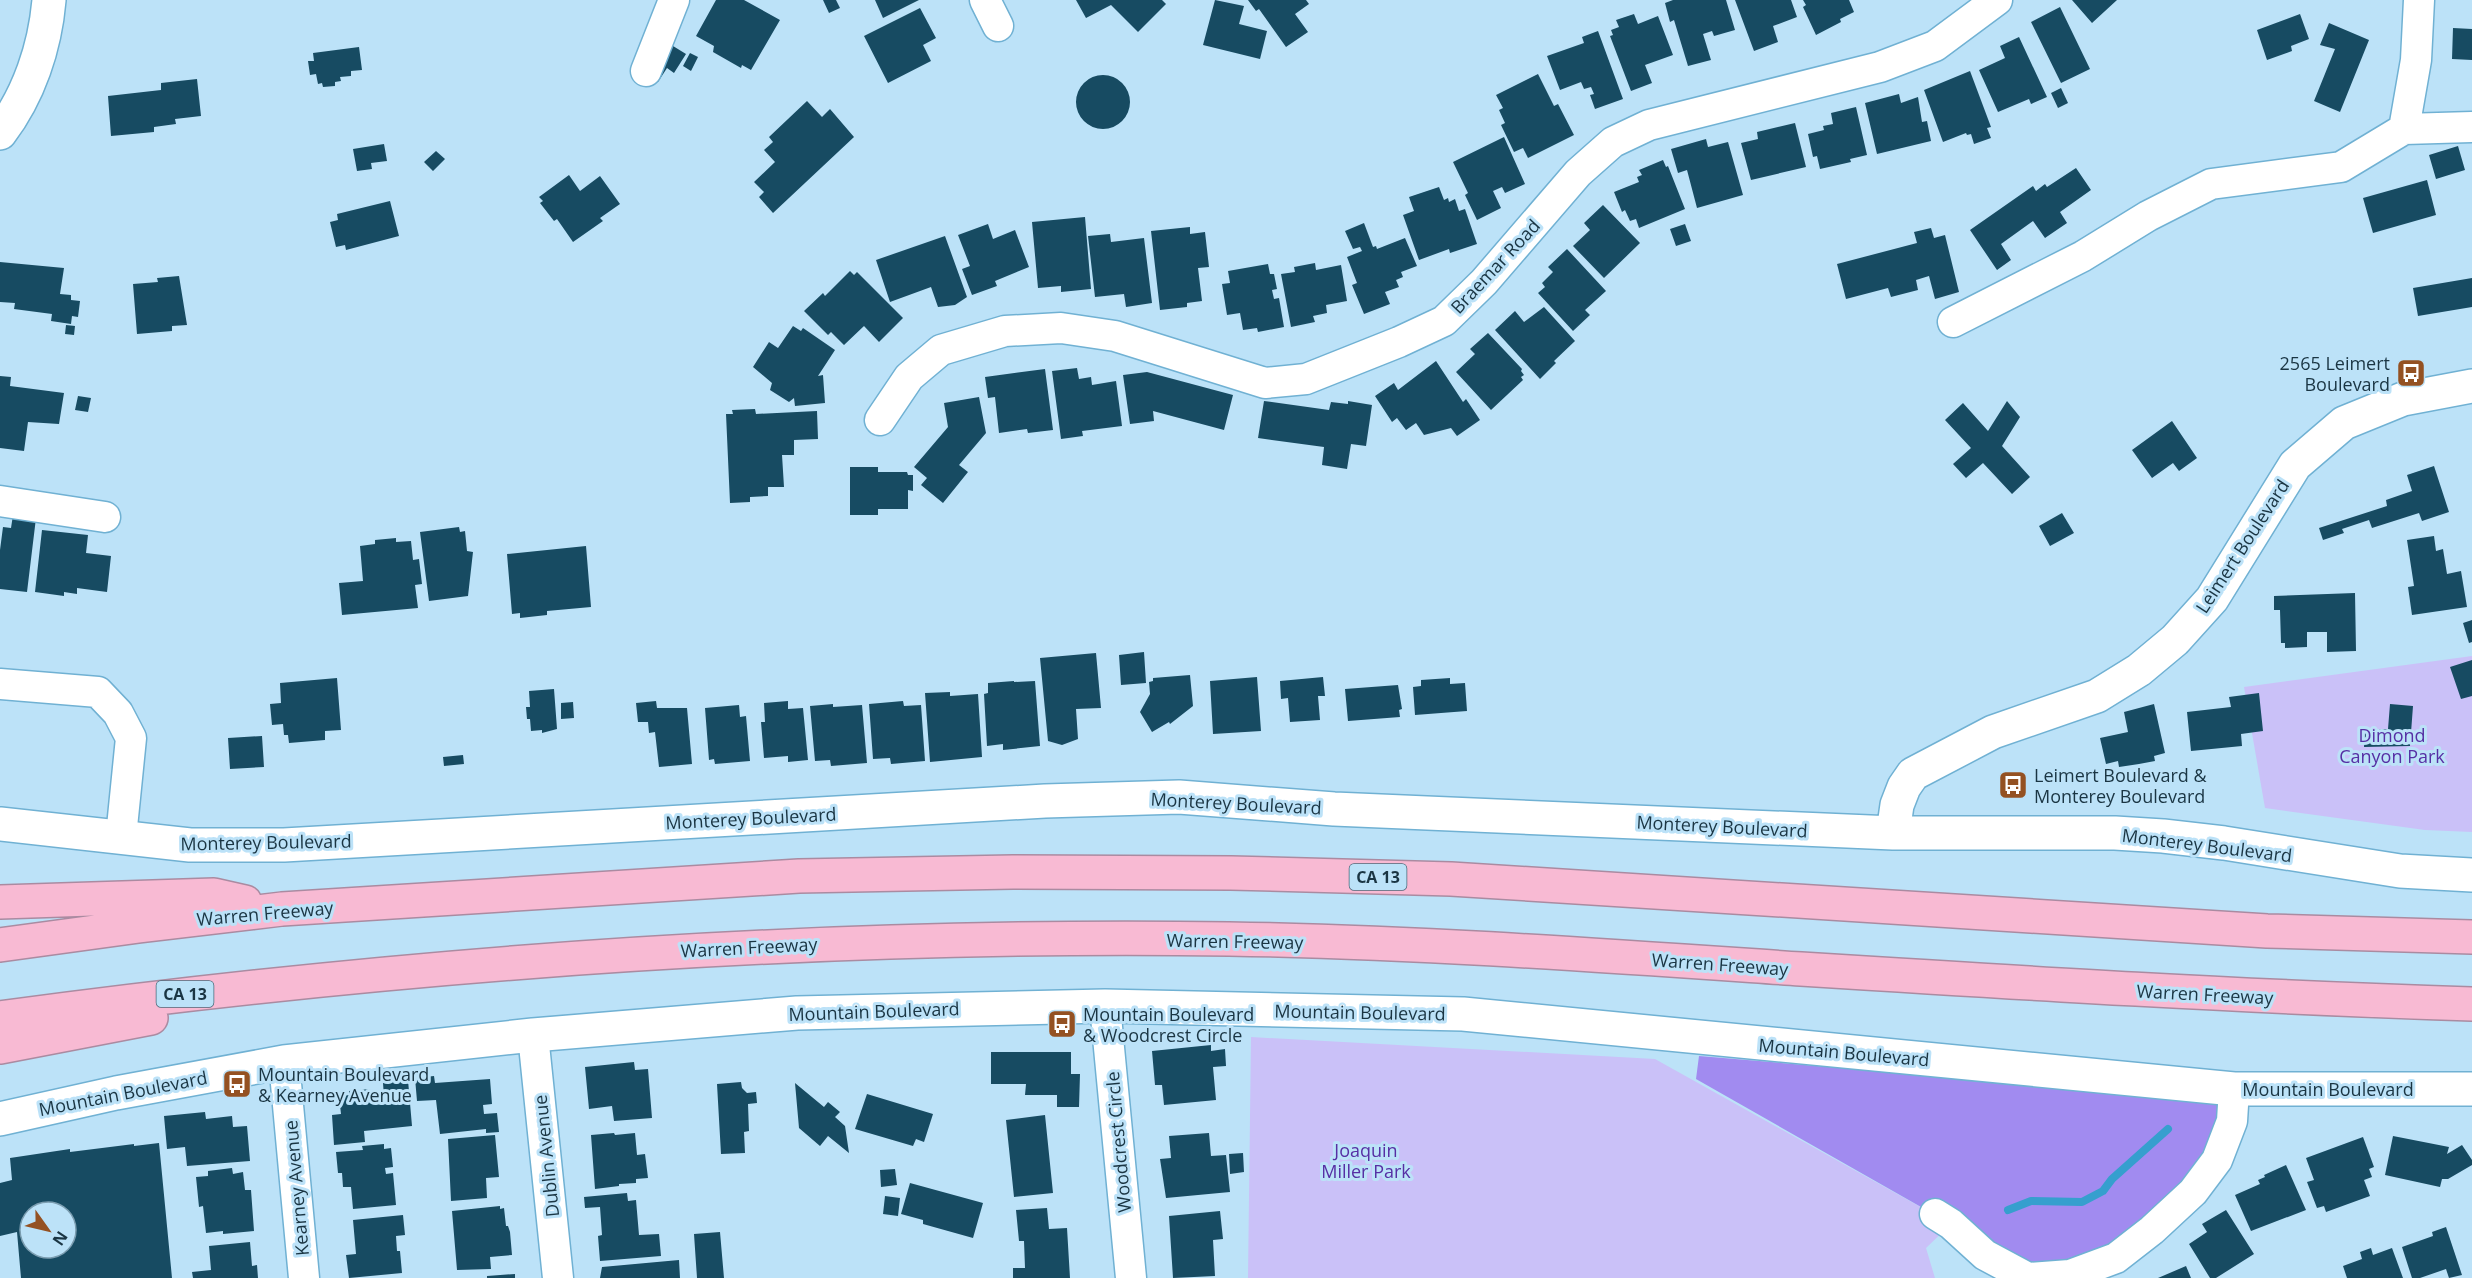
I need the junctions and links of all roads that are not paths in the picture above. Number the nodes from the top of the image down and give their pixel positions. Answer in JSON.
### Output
{"nodes":[{"id":1,"x":49,"y":0,"type":"edge"},
{"id":2,"x":674,"y":0,"type":"edge"},
{"id":3,"x":1997,"y":0,"type":"edge"},
{"id":4,"x":2419,"y":0,"type":"edge"},
{"id":5,"x":646,"y":71,"type":"dead end"},
{"id":6,"x":2472,"y":127,"type":"edge"},
{"id":7,"x":2404,"y":129,"type":"junction"},
{"id":8,"x":0,"y":133,"type":"edge"},
{"id":9,"x":1953,"y":322,"type":"dead end"},
{"id":10,"x":2472,"y":386,"type":"edge"},
{"id":11,"x":880,"y":420,"type":"dead end"},
{"id":12,"x":0,"y":501,"type":"edge"},
{"id":13,"x":105,"y":517,"type":"dead end"},
{"id":14,"x":0,"y":684,"type":"edge"},
{"id":15,"x":0,"y":824,"type":"edge"},
{"id":16,"x":1893,"y":833,"type":"junction"},
{"id":17,"x":121,"y":837,"type":"junction"},
{"id":18,"x":2472,"y":875,"type":"edge"},
{"id":19,"x":0,"y":902,"type":"edge"},
{"id":20,"x":282,"y":909,"type":"junction"},
{"id":21,"x":2472,"y":937,"type":"edge"},
{"id":22,"x":0,"y":945,"type":"edge"},
{"id":23,"x":371,"y":974,"type":"junction"},
{"id":24,"x":2472,"y":1004,"type":"edge"},
{"id":25,"x":1105,"y":1006,"type":"junction"},
{"id":26,"x":0,"y":1018,"type":"edge"},
{"id":27,"x":533,"y":1035,"type":"junction"},
{"id":28,"x":0,"y":1047,"type":"edge"},
{"id":29,"x":284,"y":1062,"type":"junction"},
{"id":30,"x":2234,"y":1089,"type":"junction"},
{"id":31,"x":2472,"y":1089,"type":"edge"},
{"id":32,"x":0,"y":1119,"type":"edge"},
{"id":33,"x":1935,"y":1214,"type":"dead end"},
{"id":34,"x":304,"y":1278,"type":"edge"},
{"id":35,"x":558,"y":1278,"type":"edge"},
{"id":36,"x":1131,"y":1278,"type":"edge"}],
"edges":[{"from":1,"to":8,"type":"street"},
{"from":2,"to":5,"type":"street"},
{"from":3,"to":11,"type":"street","name":"Braemar Road"},
{"from":4,"to":7,"type":"street"},
{"from":6,"to":7,"type":"street"},
{"from":7,"to":9,"type":"street"},
{"from":10,"to":16,"type":"street","name":"Leimert Boulevard"},
{"from":12,"to":13,"type":"street"},
{"from":14,"to":17,"type":"street"},
{"from":15,"to":17,"type":"street","name":"Monterey Boulevard"},
{"from":16,"to":17,"type":"street","name":"Monterey Boulevard"},
{"from":16,"to":18,"type":"street","name":"Monterey Boulevard"},
{"from":19,"to":20,"type":"highway"},
{"from":20,"to":21,"type":"highway","name":"Warren Freeway","number":"CA 13"},
{"from":20,"to":22,"type":"highway","name":"Warren Freeway","number":"CA 13"},
{"from":23,"to":24,"type":"highway","name":"Warren Freeway","number":"CA 13"},
{"from":23,"to":26,"type":"highway","name":"Warren Freeway","number":"CA 13"},
{"from":23,"to":28,"type":"highway"},
{"from":25,"to":27,"type":"street","name":"Mountain Boulevard"},
{"from":25,"to":30,"type":"street","name":"Mountain Boulevard"},
{"from":25,"to":36,"type":"street","name":"Woodcrest Circle"},
{"from":27,"to":29,"type":"street","name":"Mountain Boulevard"},
{"from":27,"to":35,"type":"street","name":"Dublin Avenue"},
{"from":29,"to":32,"type":"street","name":"Mountain Boulevard"},
{"from":29,"to":34,"type":"street","name":"Kearney Avenue"},
{"from":30,"to":31,"type":"street","name":"Mountain Boulevard"},
{"from":30,"to":33,"type":"street"}]}
